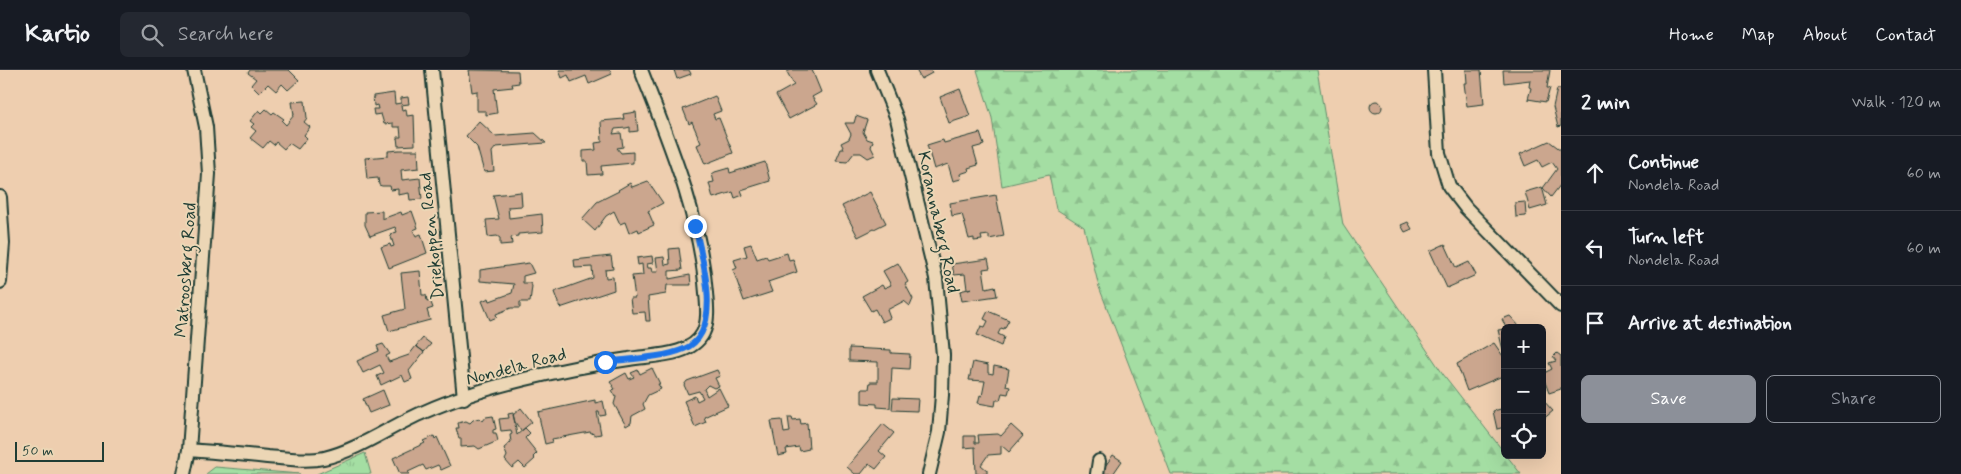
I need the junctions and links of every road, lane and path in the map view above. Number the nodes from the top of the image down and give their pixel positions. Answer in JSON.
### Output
{"nodes":[{"id":1,"x":194,"y":70,"type":"edge"},
{"id":2,"x":432,"y":70,"type":"edge"},
{"id":3,"x":641,"y":70,"type":"edge"},
{"id":4,"x":877,"y":70,"type":"edge"},
{"id":5,"x":1434,"y":70,"type":"edge"},
{"id":6,"x":0,"y":197,"type":"edge"},
{"id":7,"x":0,"y":282,"type":"edge"},
{"id":8,"x":1561,"y":306,"type":"edge"},
{"id":9,"x":464,"y":398,"type":"junction"},
{"id":10,"x":189,"y":450,"type":"junction"},
{"id":11,"x":1100,"y":461,"type":"dead end"},
{"id":12,"x":184,"y":474,"type":"edge"},
{"id":13,"x":929,"y":474,"type":"edge"},
{"id":14,"x":1096,"y":474,"type":"edge"}],
"edges":[{"from":1,"to":10,"type":"street","name":"Matroosberg Road"},
{"from":2,"to":9,"type":"street","name":"Driekoppen Road"},
{"from":3,"to":9,"type":"street","name":"Nondela Road"},
{"from":4,"to":13,"type":"street","name":"Korannaberg Road"},
{"from":5,"to":8,"type":"street"},
{"from":6,"to":7,"type":"street"},
{"from":9,"to":10,"type":"street","name":"Nondela Road"},
{"from":10,"to":12,"type":"street","name":"Matroosberg Road"},
{"from":11,"to":14,"type":"street"}]}
